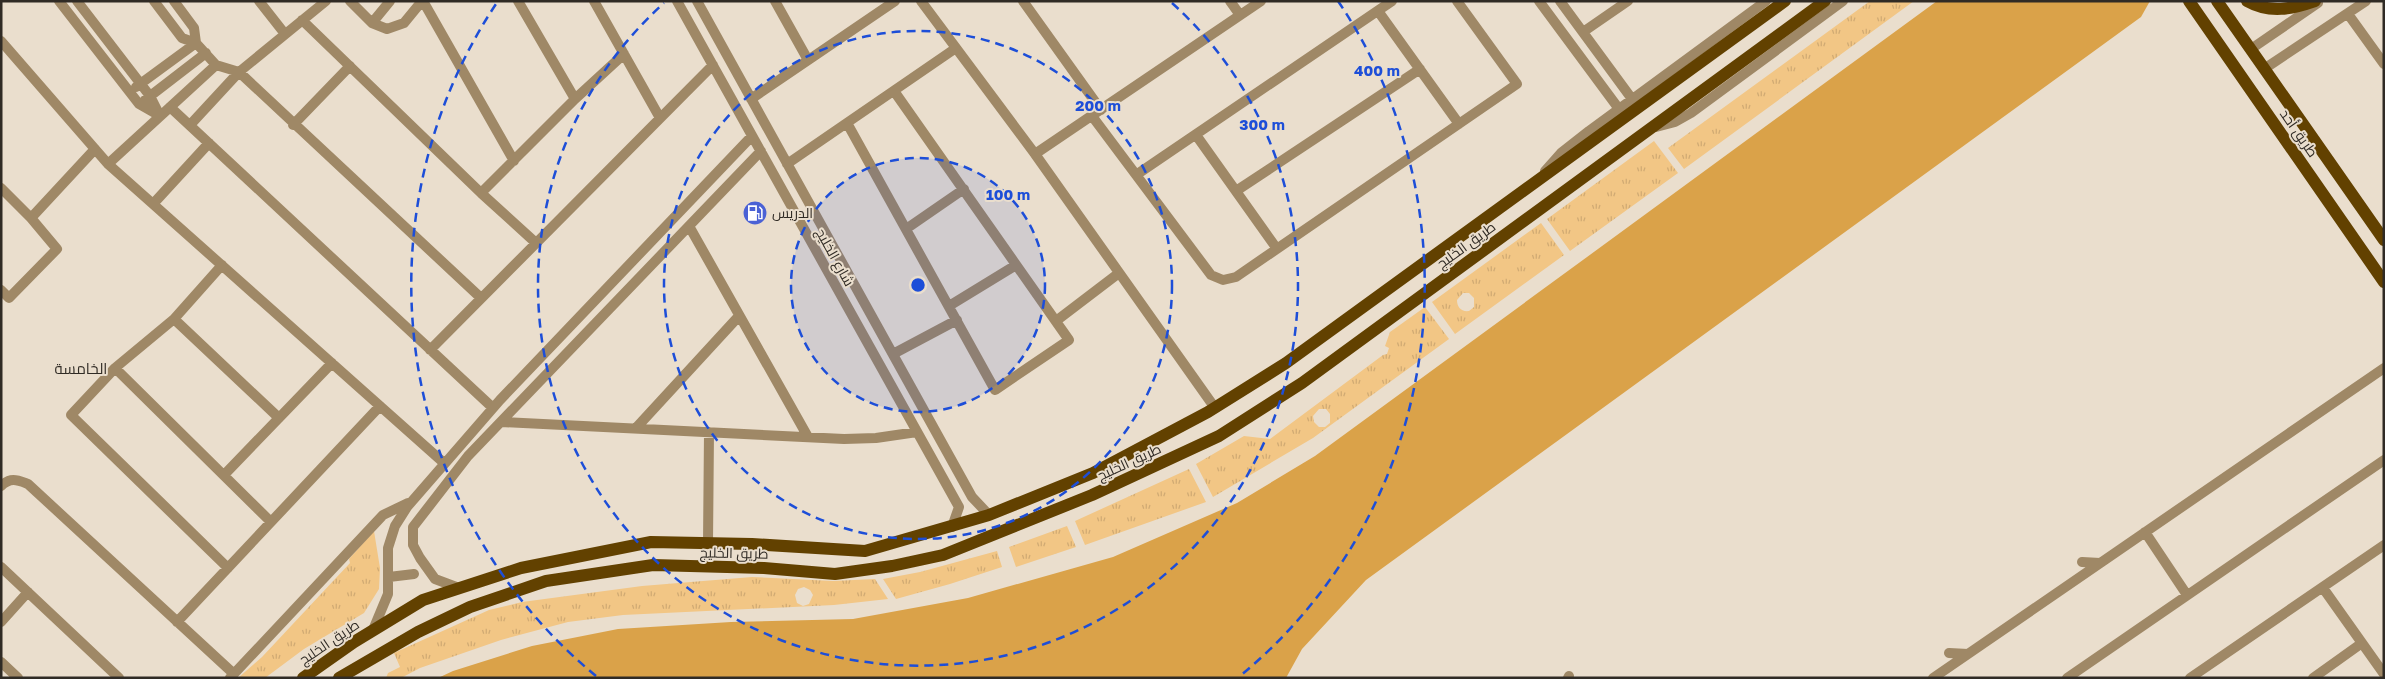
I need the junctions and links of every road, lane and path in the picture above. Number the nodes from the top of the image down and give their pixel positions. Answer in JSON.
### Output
{"nodes":[{"id":1,"x":59,"y":1,"type":"edge"},
{"id":2,"x":77,"y":1,"type":"edge"},
{"id":3,"x":154,"y":1,"type":"edge"},
{"id":4,"x":174,"y":1,"type":"edge"},
{"id":5,"x":259,"y":1,"type":"edge"},
{"id":6,"x":326,"y":1,"type":"edge"},
{"id":7,"x":350,"y":1,"type":"edge"},
{"id":8,"x":390,"y":1,"type":"edge"},
{"id":9,"x":423,"y":1,"type":"edge"},
{"id":10,"x":518,"y":1,"type":"edge"},
{"id":11,"x":594,"y":1,"type":"edge"},
{"id":12,"x":677,"y":1,"type":"edge"},
{"id":13,"x":697,"y":1,"type":"edge"},
{"id":14,"x":776,"y":1,"type":"edge"},
{"id":15,"x":895,"y":1,"type":"edge"},
{"id":16,"x":921,"y":1,"type":"edge"},
{"id":17,"x":1023,"y":1,"type":"edge"},
{"id":18,"x":1230,"y":1,"type":"edge"},
{"id":19,"x":1261,"y":1,"type":"edge"},
{"id":20,"x":1392,"y":1,"type":"edge"},
{"id":21,"x":1457,"y":1,"type":"edge"},
{"id":22,"x":1539,"y":1,"type":"edge"},
{"id":23,"x":1560,"y":1,"type":"edge"},
{"id":24,"x":1628,"y":1,"type":"edge"},
{"id":25,"x":1766,"y":1,"type":"edge"},
{"id":26,"x":1785,"y":1,"type":"edge"},
{"id":27,"x":1825,"y":1,"type":"edge"},
{"id":28,"x":1843,"y":1,"type":"edge"},
{"id":29,"x":2189,"y":1,"type":"edge"},
{"id":30,"x":2217,"y":1,"type":"edge"},
{"id":31,"x":2247,"y":1,"type":"edge"},
{"id":32,"x":2315,"y":1,"type":"edge"},
{"id":33,"x":2321,"y":1,"type":"edge"},
{"id":34,"x":2366,"y":1,"type":"edge"},
{"id":35,"x":1378,"y":11,"type":"junction"},
{"id":36,"x":2348,"y":14,"type":"junction"},
{"id":37,"x":1240,"y":15,"type":"junction"},
{"id":38,"x":302,"y":20,"type":"junction"},
{"id":39,"x":372,"y":24,"type":"junction"},
{"id":40,"x":1583,"y":32,"type":"junction"},
{"id":41,"x":285,"y":34,"type":"junction"},
{"id":42,"x":1,"y":41,"type":"edge"},
{"id":43,"x":196,"y":43,"type":"junction"},
{"id":44,"x":956,"y":48,"type":"junction"},
{"id":45,"x":2251,"y":49,"type":"junction"},
{"id":46,"x":206,"y":53,"type":"junction"},
{"id":47,"x":624,"y":54,"type":"junction"},
{"id":48,"x":808,"y":60,"type":"junction"},
{"id":49,"x":2384,"y":64,"type":"edge"},
{"id":50,"x":216,"y":65,"type":"junction"},
{"id":51,"x":713,"y":65,"type":"junction"},
{"id":52,"x":350,"y":66,"type":"junction"},
{"id":53,"x":1420,"y":69,"type":"junction"},
{"id":54,"x":2264,"y":69,"type":"junction"},
{"id":55,"x":239,"y":72,"type":"junction"},
{"id":56,"x":141,"y":84,"type":"junction"},
{"id":57,"x":894,"y":91,"type":"junction"},
{"id":58,"x":129,"y":92,"type":"junction"},
{"id":59,"x":150,"y":96,"type":"junction"},
{"id":60,"x":575,"y":99,"type":"junction"},
{"id":61,"x":751,"y":99,"type":"junction"},
{"id":62,"x":1632,"y":99,"type":"junction"},
{"id":63,"x":138,"y":104,"type":"junction"},
{"id":64,"x":170,"y":107,"type":"junction"},
{"id":65,"x":1618,"y":109,"type":"junction"},
{"id":66,"x":1097,"y":113,"type":"junction"},
{"id":67,"x":160,"y":116,"type":"junction"},
{"id":68,"x":660,"y":118,"type":"junction"},
{"id":69,"x":847,"y":123,"type":"junction"},
{"id":70,"x":1459,"y":124,"type":"junction"},
{"id":71,"x":190,"y":125,"type":"junction"},
{"id":72,"x":293,"y":125,"type":"junction"},
{"id":73,"x":1652,"y":127,"type":"junction"},
{"id":74,"x":1196,"y":135,"type":"junction"},
{"id":75,"x":752,"y":136,"type":"junction"},
{"id":76,"x":209,"y":143,"type":"junction"},
{"id":77,"x":95,"y":149,"type":"junction"},
{"id":78,"x":761,"y":151,"type":"junction"},
{"id":79,"x":1036,"y":154,"type":"junction"},
{"id":80,"x":514,"y":161,"type":"junction"},
{"id":81,"x":108,"y":164,"type":"junction"},
{"id":82,"x":787,"y":164,"type":"junction"},
{"id":83,"x":1136,"y":175,"type":"junction"},
{"id":84,"x":1533,"y":184,"type":"junction"},
{"id":85,"x":1,"y":188,"type":"edge"},
{"id":86,"x":964,"y":190,"type":"junction"},
{"id":87,"x":1236,"y":191,"type":"junction"},
{"id":88,"x":481,"y":193,"type":"junction"},
{"id":89,"x":153,"y":204,"type":"junction"},
{"id":90,"x":31,"y":218,"type":"junction"},
{"id":91,"x":689,"y":226,"type":"junction"},
{"id":92,"x":906,"y":228,"type":"junction"},
{"id":93,"x":2384,"y":240,"type":"edge"},
{"id":94,"x":536,"y":242,"type":"junction"},
{"id":95,"x":1276,"y":249,"type":"junction"},
{"id":96,"x":1016,"y":264,"type":"junction"},
{"id":97,"x":222,"y":265,"type":"junction"},
{"id":98,"x":1119,"y":273,"type":"junction"},
{"id":99,"x":2384,"y":282,"type":"edge"},
{"id":100,"x":1,"y":290,"type":"edge"},
{"id":101,"x":481,"y":298,"type":"junction"},
{"id":102,"x":949,"y":306,"type":"junction"},
{"id":103,"x":739,"y":316,"type":"junction"},
{"id":104,"x":174,"y":319,"type":"junction"},
{"id":105,"x":957,"y":320,"type":"junction"},
{"id":106,"x":1056,"y":321,"type":"junction"},
{"id":107,"x":430,"y":350,"type":"junction"},
{"id":108,"x":893,"y":354,"type":"junction"},
{"id":109,"x":332,"y":363,"type":"junction"},
{"id":110,"x":115,"y":368,"type":"junction"},
{"id":111,"x":2384,"y":368,"type":"edge"},
{"id":112,"x":380,"y":406,"type":"junction"},
{"id":113,"x":493,"y":408,"type":"junction"},
{"id":114,"x":1215,"y":408,"type":"junction"},
{"id":115,"x":279,"y":418,"type":"junction"},
{"id":116,"x":501,"y":422,"type":"junction"},
{"id":117,"x":636,"y":428,"type":"junction"},
{"id":118,"x":709,"y":432,"type":"junction"},
{"id":119,"x":917,"y":432,"type":"junction"},
{"id":120,"x":808,"y":437,"type":"junction"},
{"id":121,"x":2384,"y":460,"type":"edge"},
{"id":122,"x":444,"y":464,"type":"junction"},
{"id":123,"x":224,"y":476,"type":"junction"},
{"id":124,"x":1,"y":486,"type":"edge"},
{"id":125,"x":411,"y":501,"type":"junction"},
{"id":126,"x":990,"y":515,"type":"junction"},
{"id":127,"x":271,"y":522,"type":"junction"},
{"id":128,"x":952,"y":527,"type":"junction"},
{"id":129,"x":2145,"y":532,"type":"junction"},
{"id":130,"x":708,"y":544,"type":"junction"},
{"id":131,"x":2382,"y":549,"type":"edge"},
{"id":132,"x":2082,"y":562,"type":"dead end"},
{"id":133,"x":2100,"y":563,"type":"junction"},
{"id":134,"x":1,"y":566,"type":"edge"},
{"id":135,"x":228,"y":568,"type":"junction"},
{"id":136,"x":414,"y":574,"type":"dead end"},
{"id":137,"x":389,"y":577,"type":"junction"},
{"id":138,"x":459,"y":588,"type":"junction"},
{"id":139,"x":2323,"y":588,"type":"junction"},
{"id":140,"x":28,"y":592,"type":"junction"},
{"id":141,"x":2188,"y":595,"type":"junction"},
{"id":142,"x":1,"y":622,"type":"edge"},
{"id":143,"x":177,"y":622,"type":"junction"},
{"id":144,"x":373,"y":630,"type":"junction"},
{"id":145,"x":2362,"y":643,"type":"junction"},
{"id":146,"x":1949,"y":653,"type":"dead end"},
{"id":147,"x":1968,"y":654,"type":"junction"},
{"id":148,"x":1,"y":662,"type":"edge"},
{"id":149,"x":2384,"y":674,"type":"edge"},
{"id":150,"x":232,"y":676,"type":"edge"},
{"id":151,"x":2073,"y":676,"type":"edge"},
{"id":152,"x":18,"y":678,"type":"edge"},
{"id":153,"x":119,"y":678,"type":"edge"},
{"id":154,"x":302,"y":678,"type":"edge"},
{"id":155,"x":339,"y":678,"type":"edge"},
{"id":156,"x":1933,"y":678,"type":"edge"},
{"id":157,"x":2190,"y":678,"type":"edge"},
{"id":158,"x":2313,"y":678,"type":"edge"}],
"edges":[{"from":1,"to":58,"type":"street"},
{"from":2,"to":56,"type":"street"},
{"from":3,"to":43,"type":"street"},
{"from":4,"to":43,"type":"street"},
{"from":5,"to":41,"type":"street"},
{"from":6,"to":38,"type":"street"},
{"from":7,"to":39,"type":"street"},
{"from":8,"to":39,"type":"street"},
{"from":9,"to":39,"type":"street"},
{"from":9,"to":80,"type":"street"},
{"from":10,"to":60,"type":"street"},
{"from":11,"to":47,"type":"street"},
{"from":12,"to":51,"type":"street","name":"شارع الخليج"},
{"from":13,"to":61,"type":"street"},
{"from":14,"to":48,"type":"street"},
{"from":15,"to":48,"type":"street"},
{"from":16,"to":44,"type":"street"},
{"from":17,"to":66,"type":"street"},
{"from":18,"to":37,"type":"street"},
{"from":19,"to":37,"type":"street"},
{"from":20,"to":35,"type":"street"},
{"from":21,"to":70,"type":"street"},
{"from":22,"to":65,"type":"street"},
{"from":23,"to":40,"type":"street"},
{"from":24,"to":40,"type":"street"},
{"from":25,"to":62,"type":"street"},
{"from":26,"to":84,"type":"main road","name":"طريق الخليج"},
{"from":27,"to":73,"type":"main road","name":"طريق الخليج"},
{"from":28,"to":73,"type":"street"},
{"from":29,"to":99,"type":"main road","name":"طريق أحد"},
{"from":30,"to":45,"type":"main road","name":"طريق أحد"},
{"from":31,"to":32,"type":"main road"},
{"from":33,"to":45,"type":"street"},
{"from":34,"to":36,"type":"street"},
{"from":35,"to":53,"type":"street"},
{"from":35,"to":74,"type":"street"},
{"from":36,"to":49,"type":"street"},
{"from":36,"to":54,"type":"street"},
{"from":37,"to":66,"type":"street"},
{"from":38,"to":41,"type":"street"},
{"from":38,"to":52,"type":"street"},
{"from":40,"to":62,"type":"street"},
{"from":41,"to":55,"type":"street"},
{"from":42,"to":77,"type":"street"},
{"from":43,"to":46,"type":"street"},
{"from":43,"to":56,"type":"street"},
{"from":44,"to":57,"type":"street"},
{"from":44,"to":79,"type":"street"},
{"from":45,"to":54,"type":"main road","name":"طريق أحد"},
{"from":46,"to":50,"type":"street"},
{"from":46,"to":59,"type":"street"},
{"from":47,"to":60,"type":"street"},
{"from":47,"to":68,"type":"street"},
{"from":48,"to":61,"type":"street"},
{"from":50,"to":55,"type":"street"},
{"from":50,"to":64,"type":"street"},
{"from":51,"to":68,"type":"street"},
{"from":51,"to":75,"type":"street","name":"شارع الخليج"},
{"from":52,"to":72,"type":"street"},
{"from":52,"to":88,"type":"street"},
{"from":53,"to":70,"type":"street"},
{"from":53,"to":87,"type":"street"},
{"from":54,"to":93,"type":"main road","name":"طريق أحد"},
{"from":55,"to":71,"type":"street"},
{"from":55,"to":72,"type":"street"},
{"from":56,"to":58,"type":"street"},
{"from":56,"to":59,"type":"street"},
{"from":57,"to":69,"type":"street"},
{"from":57,"to":86,"type":"street"},
{"from":58,"to":63,"type":"street"},
{"from":59,"to":63,"type":"street"},
{"from":59,"to":67,"type":"street"},
{"from":60,"to":80,"type":"street"},
{"from":61,"to":82,"type":"street"},
{"from":62,"to":65,"type":"street"},
{"from":63,"to":67,"type":"street"},
{"from":64,"to":67,"type":"street"},
{"from":64,"to":71,"type":"street"},
{"from":65,"to":84,"type":"street"},
{"from":66,"to":79,"type":"street"},
{"from":66,"to":83,"type":"street"},
{"from":67,"to":81,"type":"street"},
{"from":68,"to":94,"type":"street"},
{"from":69,"to":82,"type":"street"},
{"from":69,"to":92,"type":"street"},
{"from":70,"to":95,"type":"street"},
{"from":71,"to":76,"type":"street"},
{"from":72,"to":101,"type":"street"},
{"from":73,"to":155,"type":"main road","name":"طريق الخليج"},
{"from":74,"to":83,"type":"street"},
{"from":74,"to":87,"type":"street"},
{"from":75,"to":78,"type":"street","name":"شارع الخليج"},
{"from":75,"to":113,"type":"street"},
{"from":76,"to":89,"type":"street"},
{"from":76,"to":107,"type":"street"},
{"from":77,"to":81,"type":"street"},
{"from":77,"to":90,"type":"street"},
{"from":78,"to":91,"type":"street"},
{"from":78,"to":119,"type":"street","name":"شارع الخليج"},
{"from":79,"to":98,"type":"street"},
{"from":80,"to":88,"type":"street"},
{"from":81,"to":89,"type":"street"},
{"from":82,"to":108,"type":"street"},
{"from":83,"to":95,"type":"street"},
{"from":84,"to":114,"type":"main road","name":"طريق الخليج"},
{"from":85,"to":90,"type":"street"},
{"from":86,"to":92,"type":"street"},
{"from":86,"to":96,"type":"street"},
{"from":87,"to":95,"type":"street"},
{"from":88,"to":94,"type":"street"},
{"from":89,"to":97,"type":"street"},
{"from":90,"to":100,"type":"street"},
{"from":91,"to":103,"type":"street"},
{"from":91,"to":116,"type":"street"},
{"from":92,"to":102,"type":"street"},
{"from":94,"to":101,"type":"street"},
{"from":96,"to":102,"type":"street"},
{"from":96,"to":106,"type":"street"},
{"from":97,"to":104,"type":"street"},
{"from":97,"to":109,"type":"street"},
{"from":98,"to":106,"type":"street"},
{"from":98,"to":114,"type":"street"},
{"from":101,"to":107,"type":"street"},
{"from":102,"to":105,"type":"street"},
{"from":103,"to":117,"type":"street"},
{"from":103,"to":120,"type":"street"},
{"from":104,"to":110,"type":"street"},
{"from":104,"to":115,"type":"street"},
{"from":105,"to":106,"type":"street"},
{"from":105,"to":108,"type":"street"},
{"from":107,"to":113,"type":"street"},
{"from":108,"to":126,"type":"street"},
{"from":109,"to":112,"type":"street"},
{"from":109,"to":115,"type":"street"},
{"from":110,"to":123,"type":"street"},
{"from":110,"to":135,"type":"street"},
{"from":111,"to":129,"type":"street"},
{"from":112,"to":122,"type":"street"},
{"from":112,"to":127,"type":"street"},
{"from":113,"to":122,"type":"street"},
{"from":114,"to":126,"type":"main road","name":"طريق الخليج"},
{"from":115,"to":123,"type":"street"},
{"from":116,"to":117,"type":"street"},
{"from":116,"to":138,"type":"street"},
{"from":117,"to":118,"type":"street"},
{"from":118,"to":120,"type":"street"},
{"from":118,"to":130,"type":"street"},
{"from":119,"to":120,"type":"street"},
{"from":119,"to":128,"type":"street","name":"شارع الخليج"},
{"from":121,"to":141,"type":"street"},
{"from":122,"to":125,"type":"street"},
{"from":123,"to":127,"type":"street"},
{"from":124,"to":143,"type":"street"},
{"from":125,"to":137,"type":"street"},
{"from":125,"to":150,"type":"street"},
{"from":126,"to":128,"type":"main road","name":"طريق الخليج"},
{"from":127,"to":135,"type":"street"},
{"from":128,"to":130,"type":"main road","name":"طريق الخليج"},
{"from":129,"to":133,"type":"street"},
{"from":129,"to":141,"type":"street"},
{"from":130,"to":138,"type":"main road","name":"طريق الخليج"},
{"from":131,"to":139,"type":"street"},
{"from":132,"to":133,"type":"street"},
{"from":133,"to":147,"type":"street"},
{"from":134,"to":140,"type":"street"},
{"from":135,"to":143,"type":"street"},
{"from":136,"to":137,"type":"street"},
{"from":137,"to":144,"type":"street"},
{"from":138,"to":144,"type":"main road","name":"طريق الخليج"},
{"from":139,"to":145,"type":"street"},
{"from":139,"to":157,"type":"street"},
{"from":140,"to":142,"type":"street"},
{"from":140,"to":153,"type":"street"},
{"from":141,"to":151,"type":"street"},
{"from":143,"to":150,"type":"street"},
{"from":144,"to":154,"type":"main road","name":"طريق الخليج"},
{"from":145,"to":149,"type":"street"},
{"from":145,"to":158,"type":"street"},
{"from":146,"to":147,"type":"street"},
{"from":147,"to":156,"type":"street"},
{"from":148,"to":152,"type":"street"}]}
